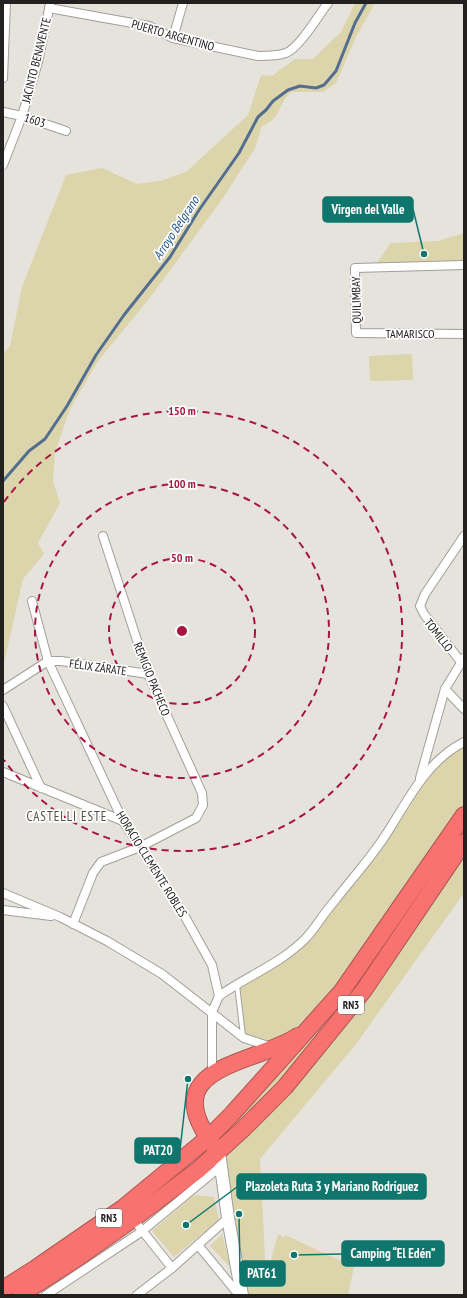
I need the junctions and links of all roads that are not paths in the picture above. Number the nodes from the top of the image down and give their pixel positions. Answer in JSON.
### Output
{"nodes":[{"id":1,"x":6,"y":3,"type":"edge"},
{"id":2,"x":183,"y":3,"type":"edge"},
{"id":3,"x":328,"y":3,"type":"edge"},
{"id":4,"x":50,"y":6,"type":"edge"},
{"id":5,"x":173,"y":38,"type":"junction"},
{"id":6,"x":3,"y":78,"type":"edge"},
{"id":7,"x":3,"y":112,"type":"edge"},
{"id":8,"x":22,"y":116,"type":"junction"},
{"id":9,"x":66,"y":131,"type":"dead end"},
{"id":10,"x":3,"y":165,"type":"edge"},
{"id":11,"x":464,"y":264,"type":"edge"},
{"id":12,"x":356,"y":333,"type":"joint"},
{"id":13,"x":464,"y":334,"type":"edge"},
{"id":14,"x":103,"y":536,"type":"dead end"},
{"id":15,"x":464,"y":536,"type":"edge"},
{"id":16,"x":32,"y":601,"type":"dead end"},
{"id":17,"x":462,"y":660,"type":"edge"},
{"id":18,"x":48,"y":661,"type":"junction"},
{"id":19,"x":148,"y":674,"type":"junction"},
{"id":20,"x":445,"y":689,"type":"junction"},
{"id":21,"x":3,"y":690,"type":"edge"},
{"id":22,"x":3,"y":706,"type":"edge"},
{"id":23,"x":464,"y":709,"type":"edge"},
{"id":24,"x":464,"y":742,"type":"edge"},
{"id":25,"x":3,"y":772,"type":"edge"},
{"id":26,"x":420,"y":781,"type":"junction"},
{"id":27,"x":40,"y":788,"type":"junction"},
{"id":28,"x":464,"y":815,"type":"edge"},
{"id":29,"x":123,"y":821,"type":"junction"},
{"id":30,"x":464,"y":842,"type":"edge"},
{"id":31,"x":140,"y":847,"type":"junction"},
{"id":32,"x":4,"y":893,"type":"edge"},
{"id":33,"x":3,"y":910,"type":"edge"},
{"id":34,"x":60,"y":917,"type":"junction"},
{"id":35,"x":73,"y":924,"type":"junction"},
{"id":36,"x":236,"y":984,"type":"junction"},
{"id":37,"x":219,"y":996,"type":"junction"},
{"id":38,"x":212,"y":1012,"type":"junction"},
{"id":39,"x":309,"y":1029,"type":"junction"},
{"id":40,"x":244,"y":1038,"type":"junction"},
{"id":41,"x":275,"y":1048,"type":"junction"},
{"id":42,"x":212,"y":1073,"type":"junction"},
{"id":43,"x":208,"y":1138,"type":"junction"},
{"id":44,"x":220,"y":1159,"type":"junction"},
{"id":45,"x":228,"y":1218,"type":"junction"},
{"id":46,"x":137,"y":1225,"type":"junction"},
{"id":47,"x":198,"y":1245,"type":"junction"},
{"id":48,"x":172,"y":1268,"type":"junction"},
{"id":49,"x":3,"y":1289,"type":"edge"},
{"id":50,"x":138,"y":1294,"type":"edge"},
{"id":51,"x":20,"y":1295,"type":"edge"},
{"id":52,"x":46,"y":1295,"type":"edge"},
{"id":53,"x":241,"y":1295,"type":"edge"}],
"edges":[{"from":1,"to":6,"type":"street"},
{"from":2,"to":5,"type":"street"},
{"from":3,"to":5,"type":"street","name":"PUERTO ARGENTINO"},
{"from":4,"to":5,"type":"street","name":"PUERTO ARGENTINO"},
{"from":4,"to":8,"type":"street","name":"JACINTO BENAVENTE"},
{"from":7,"to":8,"type":"street","name":"1603"},
{"from":8,"to":9,"type":"street","name":"1603"},
{"from":8,"to":10,"type":"street","name":"JACINTO BENAVENTE"},
{"from":11,"to":12,"type":"street","name":"QUILIMBAY"},
{"from":12,"to":13,"type":"street","name":"TAMARISCO"},
{"from":14,"to":19,"type":"street","name":"REMIGIO PACHECO"},
{"from":15,"to":17,"type":"street","name":"TOMILLO"},
{"from":16,"to":18,"type":"street","name":"HORACIO CLEMENTE ROBLES"},
{"from":17,"to":20,"type":"street"},
{"from":18,"to":19,"type":"street","name":"FÉLIX ZÁRATE"},
{"from":18,"to":21,"type":"street"},
{"from":18,"to":29,"type":"street","name":"HORACIO CLEMENTE ROBLES"},
{"from":19,"to":31,"type":"street","name":"REMIGIO PACHECO"},
{"from":20,"to":23,"type":"street"},
{"from":20,"to":26,"type":"street"},
{"from":22,"to":27,"type":"street"},
{"from":24,"to":26,"type":"street"},
{"from":25,"to":27,"type":"street"},
{"from":26,"to":36,"type":"street"},
{"from":27,"to":29,"type":"street"},
{"from":28,"to":39,"type":"highway","number":"RN3"},
{"from":29,"to":31,"type":"street","name":"HORACIO CLEMENTE ROBLES"},
{"from":30,"to":44,"type":"highway","number":"RN3"},
{"from":31,"to":35,"type":"street"},
{"from":31,"to":37,"type":"street","name":"HORACIO CLEMENTE ROBLES"},
{"from":32,"to":34,"type":"street"},
{"from":33,"to":34,"type":"street"},
{"from":34,"to":35,"type":"street"},
{"from":35,"to":38,"type":"street"},
{"from":36,"to":37,"type":"street"},
{"from":36,"to":40,"type":"lane"},
{"from":37,"to":38,"type":"street"},
{"from":38,"to":40,"type":"street"},
{"from":38,"to":42,"type":"street"},
{"from":39,"to":41,"type":"highway"},
{"from":39,"to":43,"type":"highway","number":"RN3"},
{"from":40,"to":41,"type":"street"},
{"from":41,"to":42,"type":"highway"},
{"from":42,"to":43,"type":"highway"},
{"from":43,"to":44,"type":"highway"},
{"from":43,"to":49,"type":"highway","number":"RN3"},
{"from":44,"to":45,"type":"street"},
{"from":44,"to":46,"type":"highway","number":"RN3"},
{"from":45,"to":47,"type":"street"},
{"from":45,"to":53,"type":"street"},
{"from":46,"to":48,"type":"street"},
{"from":46,"to":51,"type":"highway","number":"RN3"},
{"from":46,"to":52,"type":"street"},
{"from":47,"to":48,"type":"street"},
{"from":47,"to":53,"type":"street"},
{"from":48,"to":50,"type":"street"}]}
